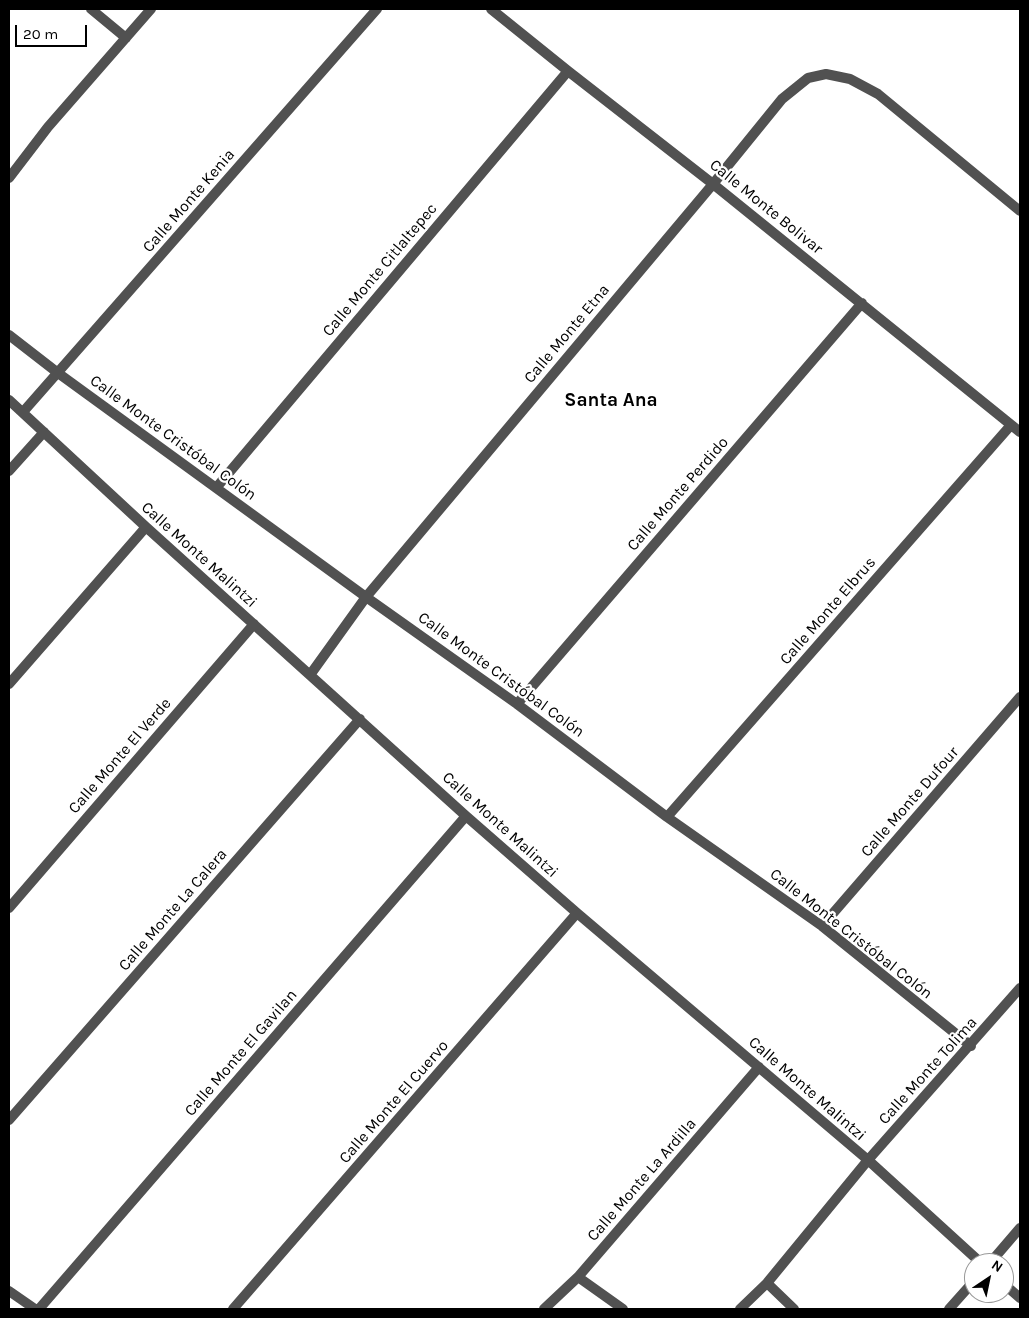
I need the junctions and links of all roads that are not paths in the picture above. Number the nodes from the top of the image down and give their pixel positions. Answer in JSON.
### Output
{"nodes":[{"id":1,"x":91,"y":9,"type":"edge"},
{"id":2,"x":151,"y":9,"type":"edge"},
{"id":3,"x":377,"y":9,"type":"edge"},
{"id":4,"x":491,"y":9,"type":"edge"},
{"id":5,"x":126,"y":38,"type":"junction"},
{"id":6,"x":568,"y":71,"type":"junction"},
{"id":7,"x":9,"y":178,"type":"edge"},
{"id":8,"x":714,"y":184,"type":"junction"},
{"id":9,"x":1020,"y":210,"type":"edge"},
{"id":10,"x":862,"y":303,"type":"junction"},
{"id":11,"x":9,"y":335,"type":"edge"},
{"id":12,"x":58,"y":373,"type":"junction"},
{"id":13,"x":9,"y":400,"type":"edge"},
{"id":14,"x":23,"y":412,"type":"junction"},
{"id":15,"x":1011,"y":425,"type":"junction"},
{"id":16,"x":44,"y":432,"type":"junction"},
{"id":17,"x":1020,"y":432,"type":"edge"},
{"id":18,"x":9,"y":471,"type":"edge"},
{"id":19,"x":216,"y":488,"type":"junction"},
{"id":20,"x":146,"y":527,"type":"junction"},
{"id":21,"x":366,"y":597,"type":"junction"},
{"id":22,"x":254,"y":624,"type":"junction"},
{"id":23,"x":310,"y":675,"type":"junction"},
{"id":24,"x":9,"y":684,"type":"edge"},
{"id":25,"x":1020,"y":697,"type":"edge"},
{"id":26,"x":517,"y":704,"type":"junction"},
{"id":27,"x":360,"y":719,"type":"junction"},
{"id":28,"x":466,"y":816,"type":"junction"},
{"id":29,"x":667,"y":817,"type":"junction"},
{"id":30,"x":9,"y":908,"type":"edge"},
{"id":31,"x":577,"y":914,"type":"junction"},
{"id":32,"x":822,"y":926,"type":"junction"},
{"id":33,"x":1020,"y":988,"type":"edge"},
{"id":34,"x":970,"y":1046,"type":"junction"},
{"id":35,"x":759,"y":1067,"type":"junction"},
{"id":36,"x":9,"y":1120,"type":"edge"},
{"id":37,"x":868,"y":1160,"type":"junction"},
{"id":38,"x":1020,"y":1228,"type":"edge"},
{"id":39,"x":970,"y":1253,"type":"edge"},
{"id":40,"x":999,"y":1253,"type":"edge"},
{"id":41,"x":578,"y":1277,"type":"junction"},
{"id":42,"x":767,"y":1283,"type":"junction"},
{"id":43,"x":9,"y":1291,"type":"edge"},
{"id":44,"x":964,"y":1292,"type":"edge"},
{"id":45,"x":35,"y":1309,"type":"edge"},
{"id":46,"x":39,"y":1309,"type":"edge"},
{"id":47,"x":233,"y":1309,"type":"edge"},
{"id":48,"x":544,"y":1309,"type":"edge"},
{"id":49,"x":623,"y":1309,"type":"edge"},
{"id":50,"x":740,"y":1309,"type":"edge"},
{"id":51,"x":794,"y":1309,"type":"edge"},
{"id":52,"x":949,"y":1309,"type":"edge"}],
"edges":[{"from":1,"to":5,"type":"street"},
{"from":2,"to":5,"type":"street"},
{"from":3,"to":12,"type":"street","name":"Calle Monte Kenia"},
{"from":4,"to":6,"type":"street","name":"Calle Monte Bolivar"},
{"from":5,"to":7,"type":"street"},
{"from":6,"to":8,"type":"street","name":"Calle Monte Bolivar"},
{"from":6,"to":19,"type":"street","name":"Calle Monte Citlaltepec"},
{"from":8,"to":9,"type":"street","name":"Calle Monte Etna"},
{"from":8,"to":10,"type":"street","name":"Calle Monte Bolivar"},
{"from":8,"to":21,"type":"street","name":"Calle Monte Etna"},
{"from":10,"to":15,"type":"street","name":"Calle Monte Bolivar"},
{"from":10,"to":26,"type":"street","name":"Calle Monte Perdido"},
{"from":11,"to":12,"type":"street","name":"Calle Monte Cristóbal Colón"},
{"from":12,"to":14,"type":"street","name":"Calle Monte Kenia"},
{"from":12,"to":19,"type":"street","name":"Calle Monte Cristóbal Colón"},
{"from":13,"to":14,"type":"street","name":"Calle Monte Malintzi"},
{"from":14,"to":16,"type":"street","name":"Calle Monte Malintzi"},
{"from":15,"to":17,"type":"street","name":"Calle Monte Bolivar"},
{"from":15,"to":29,"type":"street","name":"Calle Monte Elbrus"},
{"from":16,"to":18,"type":"street"},
{"from":16,"to":20,"type":"street","name":"Calle Monte Malintzi"},
{"from":19,"to":21,"type":"street","name":"Calle Monte Cristóbal Colón"},
{"from":20,"to":22,"type":"street","name":"Calle Monte Malintzi"},
{"from":20,"to":24,"type":"street"},
{"from":21,"to":23,"type":"street","name":"Calle Monte Etna"},
{"from":21,"to":26,"type":"street","name":"Calle Monte Cristóbal Colón"},
{"from":22,"to":23,"type":"street","name":"Calle Monte Malintzi"},
{"from":22,"to":30,"type":"street","name":"Calle Monte El Verde"},
{"from":23,"to":27,"type":"street","name":"Calle Monte Malintzi"},
{"from":25,"to":32,"type":"street","name":"Calle Monte Dufour"},
{"from":26,"to":29,"type":"street","name":"Calle Monte Cristóbal Colón"},
{"from":27,"to":28,"type":"street","name":"Calle Monte Malintzi"},
{"from":27,"to":36,"type":"street","name":"Calle Monte La Calera"},
{"from":28,"to":31,"type":"street","name":"Calle Monte Malintzi"},
{"from":28,"to":46,"type":"street","name":"Calle Monte El Gavilan"},
{"from":29,"to":32,"type":"street","name":"Calle Monte Cristóbal Colón"},
{"from":31,"to":35,"type":"street","name":"Calle Monte Malintzi"},
{"from":31,"to":47,"type":"street","name":"Calle Monte El Cuervo"},
{"from":32,"to":34,"type":"street","name":"Calle Monte Cristóbal Colón"},
{"from":33,"to":34,"type":"street","name":"Calle Monte Tolima"},
{"from":34,"to":37,"type":"street","name":"Calle Monte Tolima"},
{"from":35,"to":37,"type":"street","name":"Calle Monte Malintzi"},
{"from":35,"to":41,"type":"street","name":"Calle Monte La Ardilla"},
{"from":37,"to":39,"type":"street","name":"Calle Monte Malintzi"},
{"from":37,"to":42,"type":"street","name":"Calle Monte Tolima"},
{"from":38,"to":40,"type":"street"},
{"from":41,"to":48,"type":"street","name":"Calle Monte La Ardilla"},
{"from":41,"to":49,"type":"street"},
{"from":42,"to":50,"type":"street","name":"Calle Monte Tolima"},
{"from":42,"to":51,"type":"street"},
{"from":43,"to":45,"type":"street"},
{"from":44,"to":52,"type":"street"}]}
